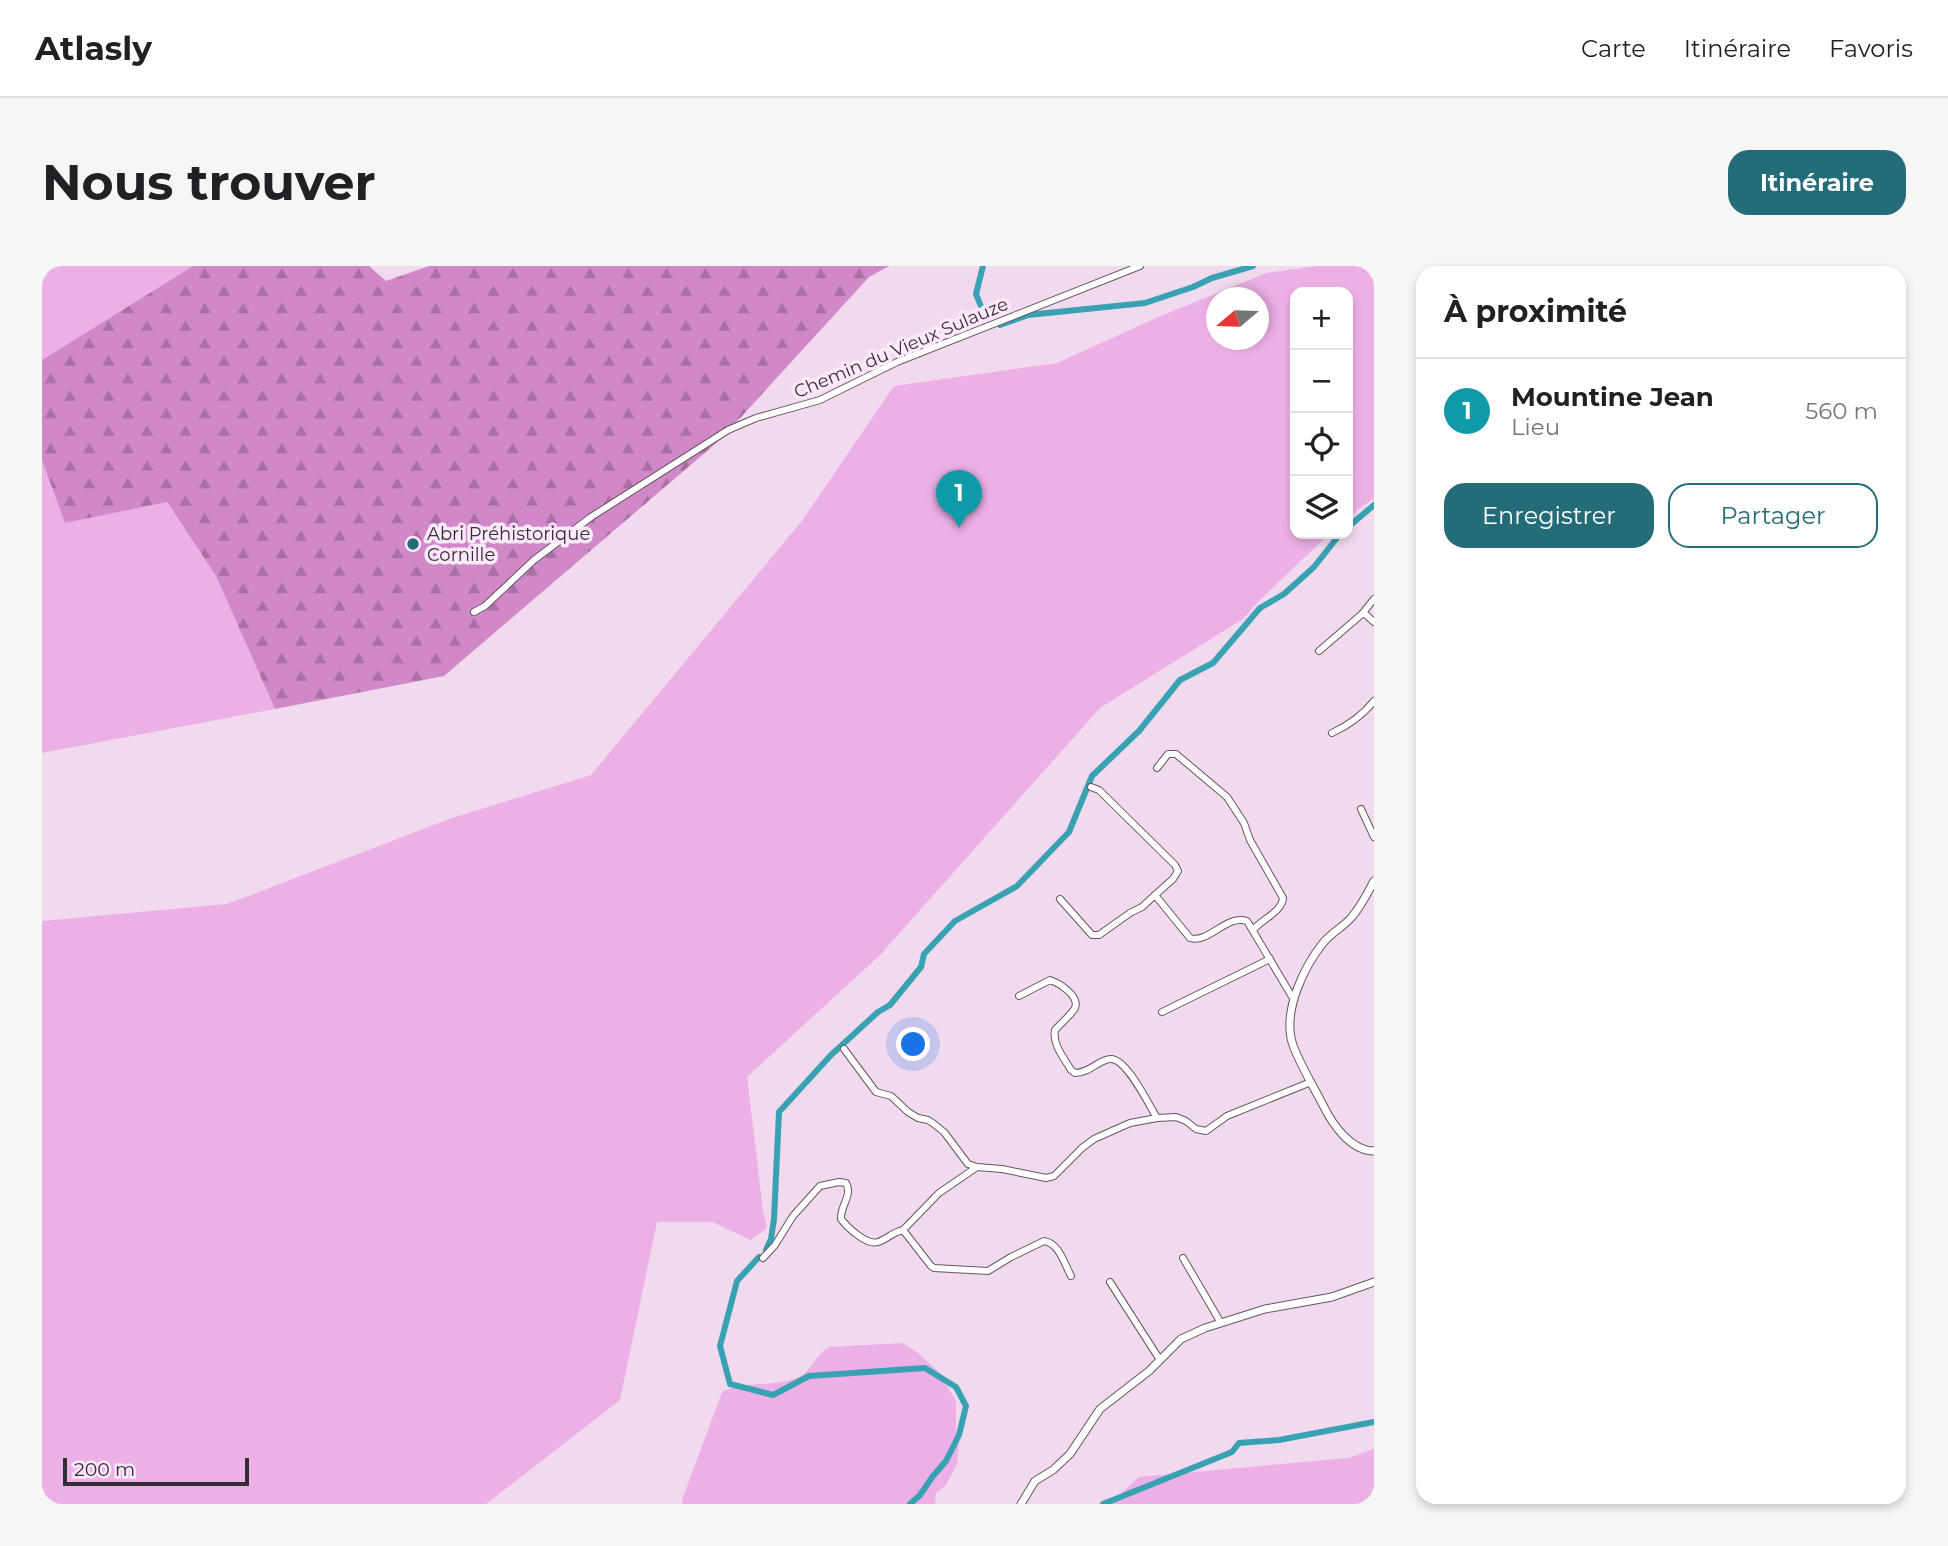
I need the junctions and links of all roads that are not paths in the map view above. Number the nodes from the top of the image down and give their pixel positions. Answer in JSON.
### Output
{"nodes":[{"id":1,"x":1140,"y":266,"type":"edge"},
{"id":2,"x":1374,"y":599,"type":"edge"},
{"id":3,"x":474,"y":612,"type":"dead end"},
{"id":4,"x":1362,"y":614,"type":"junction"},
{"id":5,"x":1374,"y":622,"type":"edge"},
{"id":6,"x":1319,"y":652,"type":"dead end"},
{"id":7,"x":1374,"y":701,"type":"edge"},
{"id":8,"x":1332,"y":733,"type":"dead end"},
{"id":9,"x":1157,"y":768,"type":"dead end"},
{"id":10,"x":1091,"y":787,"type":"dead end"},
{"id":11,"x":1361,"y":809,"type":"dead end"},
{"id":12,"x":1374,"y":837,"type":"edge"},
{"id":13,"x":1374,"y":881,"type":"edge"},
{"id":14,"x":1155,"y":895,"type":"junction"},
{"id":15,"x":1060,"y":899,"type":"dead end"},
{"id":16,"x":1252,"y":930,"type":"junction"},
{"id":17,"x":1270,"y":959,"type":"junction"},
{"id":18,"x":1019,"y":996,"type":"dead end"},
{"id":19,"x":1294,"y":1000,"type":"junction"},
{"id":20,"x":1162,"y":1012,"type":"dead end"},
{"id":21,"x":844,"y":1049,"type":"dead end"},
{"id":22,"x":1311,"y":1082,"type":"junction"},
{"id":23,"x":1157,"y":1118,"type":"junction"},
{"id":24,"x":1374,"y":1151,"type":"edge"},
{"id":25,"x":978,"y":1167,"type":"junction"},
{"id":26,"x":903,"y":1230,"type":"junction"},
{"id":27,"x":763,"y":1258,"type":"dead end"},
{"id":28,"x":1183,"y":1258,"type":"dead end"},
{"id":29,"x":1071,"y":1276,"type":"dead end"},
{"id":30,"x":1110,"y":1282,"type":"dead end"},
{"id":31,"x":1374,"y":1282,"type":"edge"},
{"id":32,"x":1221,"y":1323,"type":"junction"},
{"id":33,"x":1160,"y":1360,"type":"junction"},
{"id":34,"x":1021,"y":1504,"type":"edge"}],
"edges":[{"from":1,"to":3,"type":"street","name":"Chemin du Vieux Sulauze"},
{"from":2,"to":4,"type":"street"},
{"from":4,"to":5,"type":"street"},
{"from":4,"to":6,"type":"street"},
{"from":7,"to":8,"type":"street"},
{"from":9,"to":16,"type":"street"},
{"from":10,"to":14,"type":"street"},
{"from":11,"to":12,"type":"street"},
{"from":13,"to":19,"type":"street"},
{"from":14,"to":15,"type":"street"},
{"from":14,"to":16,"type":"street"},
{"from":16,"to":17,"type":"street"},
{"from":17,"to":19,"type":"street"},
{"from":17,"to":20,"type":"street"},
{"from":18,"to":23,"type":"street"},
{"from":19,"to":22,"type":"street"},
{"from":21,"to":25,"type":"street"},
{"from":22,"to":23,"type":"street"},
{"from":22,"to":24,"type":"street"},
{"from":23,"to":25,"type":"street"},
{"from":25,"to":26,"type":"street"},
{"from":26,"to":27,"type":"street"},
{"from":26,"to":29,"type":"street"},
{"from":28,"to":32,"type":"street"},
{"from":30,"to":33,"type":"street"},
{"from":31,"to":32,"type":"street"},
{"from":32,"to":33,"type":"street"},
{"from":33,"to":34,"type":"street"}]}
